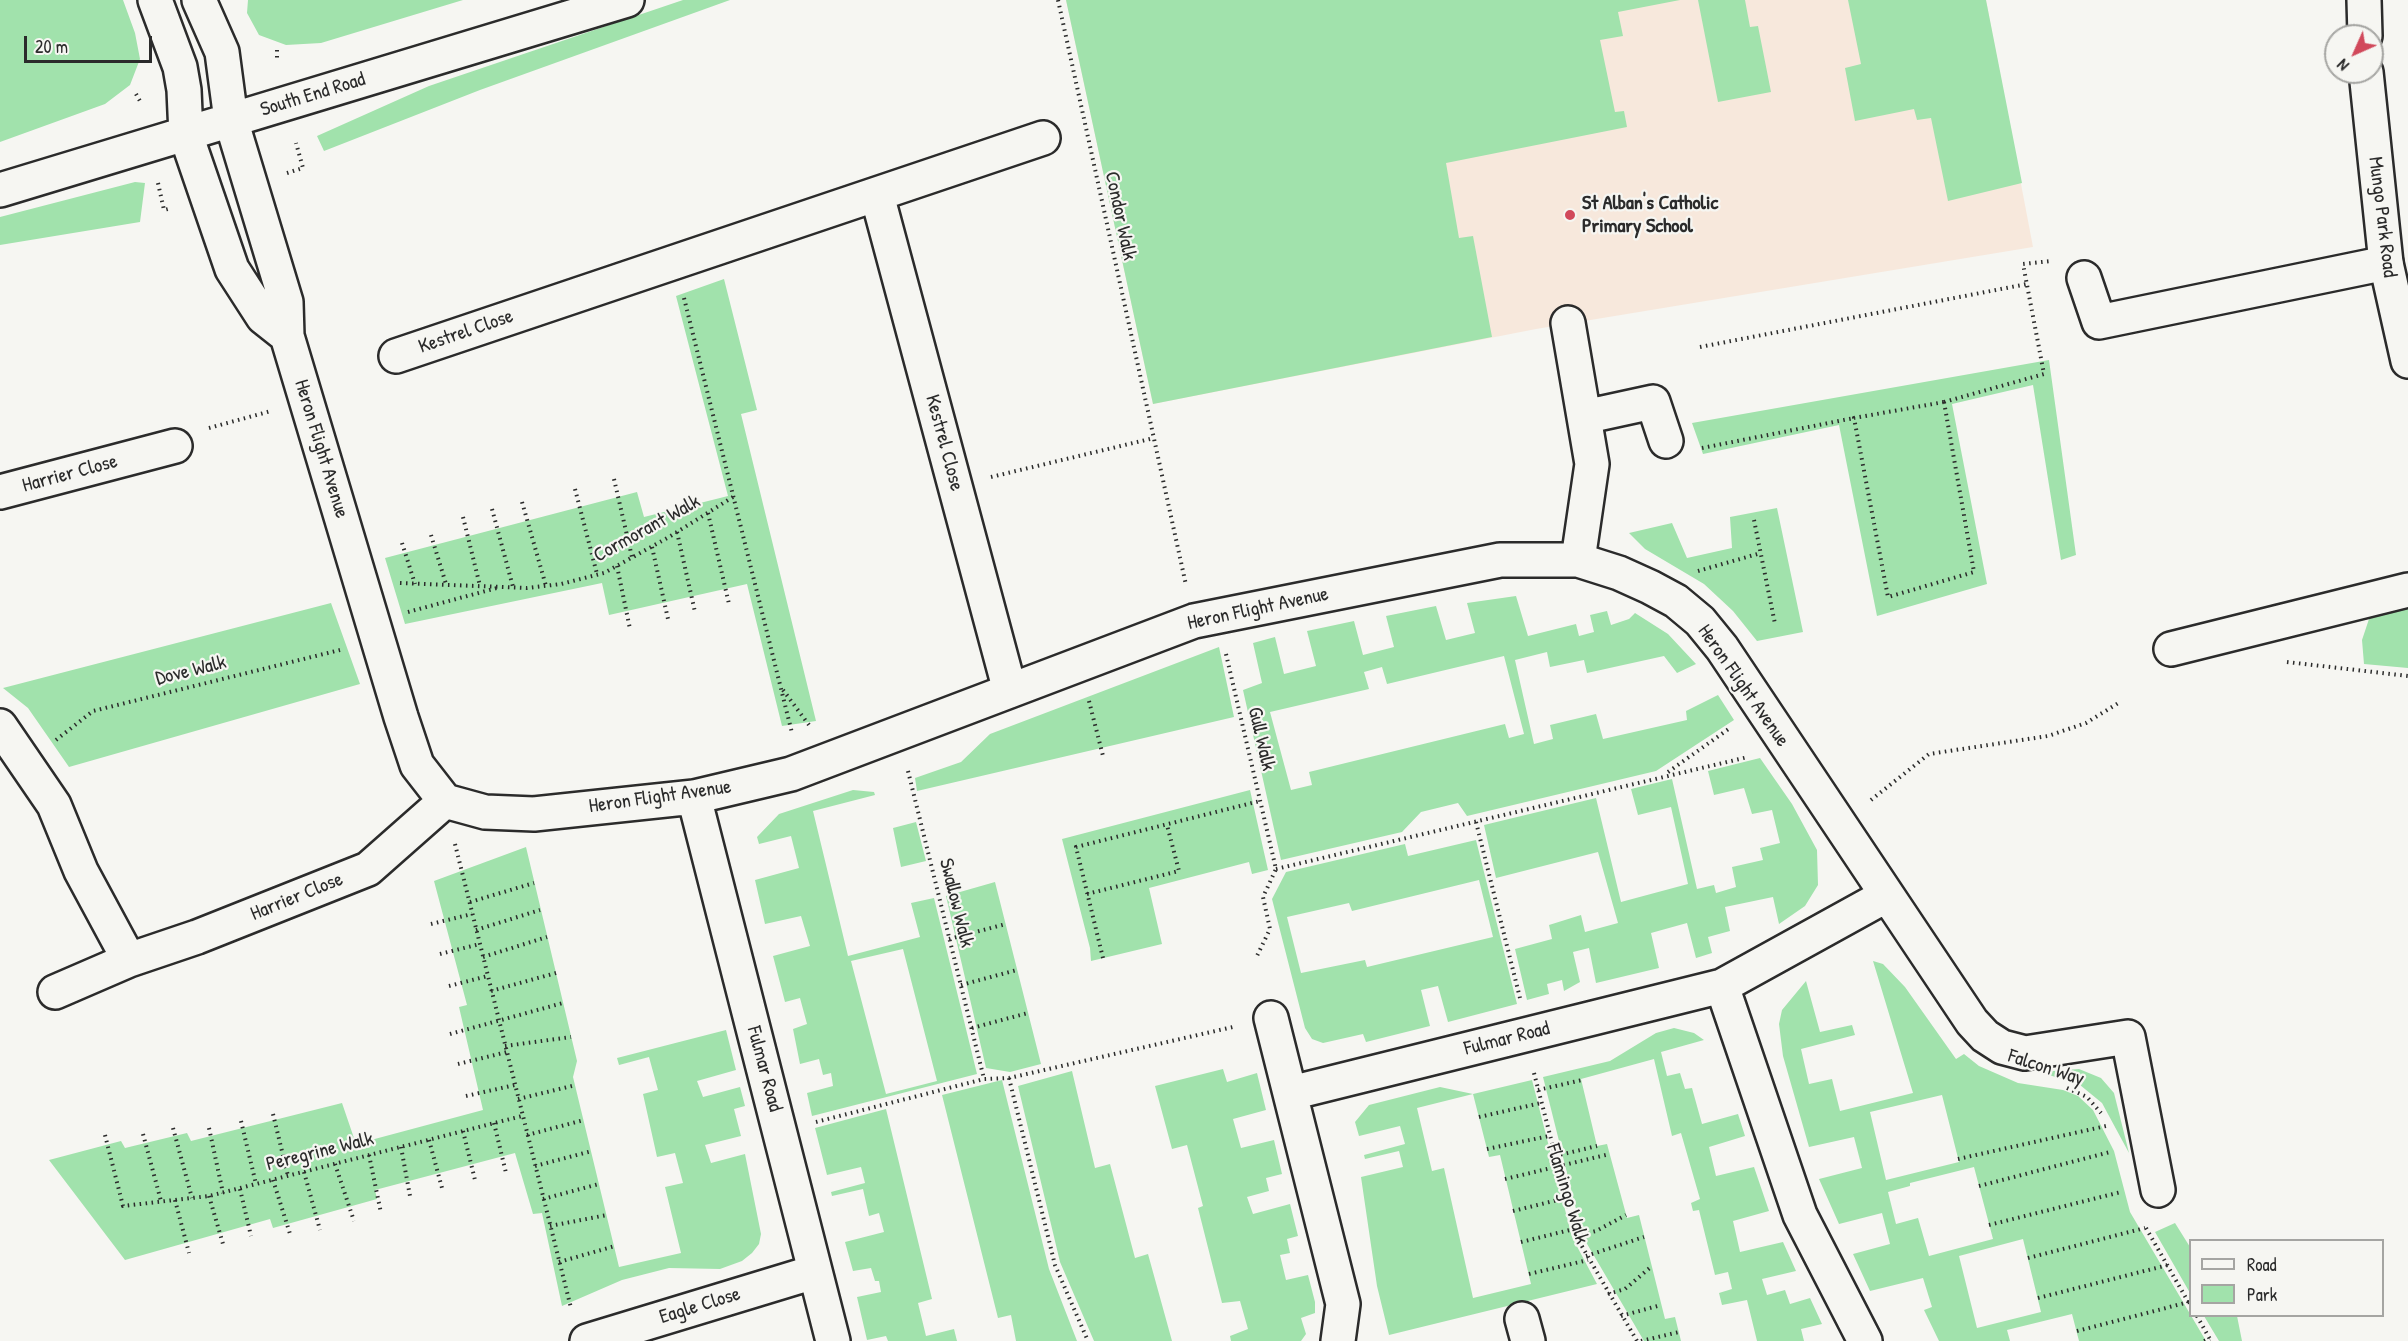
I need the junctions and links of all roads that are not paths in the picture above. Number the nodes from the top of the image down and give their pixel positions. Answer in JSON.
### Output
{"nodes":[{"id":1,"x":155,"y":0,"type":"edge"},
{"id":2,"x":199,"y":0,"type":"edge"},
{"id":3,"x":627,"y":0,"type":"edge"},
{"id":4,"x":2364,"y":0,"type":"edge"},
{"id":5,"x":2365,"y":24,"type":"edge"},
{"id":6,"x":2367,"y":84,"type":"edge"},
{"id":7,"x":231,"y":120,"type":"junction"},
{"id":8,"x":186,"y":135,"type":"junction"},
{"id":9,"x":1043,"y":138,"type":"dead end"},
{"id":10,"x":0,"y":190,"type":"edge"},
{"id":11,"x":877,"y":195,"type":"junction"},
{"id":12,"x":2385,"y":263,"type":"junction"},
{"id":13,"x":2084,"y":278,"type":"road end"},
{"id":14,"x":1568,"y":323,"type":"dead end"},
{"id":15,"x":287,"y":336,"type":"junction"},
{"id":16,"x":396,"y":356,"type":"dead end"},
{"id":17,"x":2408,"y":361,"type":"edge"},
{"id":18,"x":1584,"y":417,"type":"junction"},
{"id":19,"x":1666,"y":441,"type":"dead end"},
{"id":20,"x":175,"y":446,"type":"road end"},
{"id":21,"x":0,"y":492,"type":"edge"},
{"id":22,"x":1578,"y":560,"type":"junction"},
{"id":23,"x":2408,"y":590,"type":"edge"},
{"id":24,"x":2171,"y":649,"type":"dead end"},
{"id":25,"x":1010,"y":691,"type":"junction"},
{"id":26,"x":0,"y":726,"type":"edge"},
{"id":27,"x":694,"y":797,"type":"junction"},
{"id":28,"x":445,"y":801,"type":"junction"},
{"id":29,"x":1887,"y":895,"type":"junction"},
{"id":30,"x":129,"y":960,"type":"junction"},
{"id":31,"x":1722,"y":986,"type":"junction"},
{"id":32,"x":55,"y":992,"type":"dead end"},
{"id":33,"x":1270,"y":1018,"type":"road end"},
{"id":34,"x":1291,"y":1093,"type":"junction"},
{"id":35,"x":2144,"y":1190,"type":"road end"},
{"id":36,"x":814,"y":1272,"type":"junction"},
{"id":37,"x":580,"y":1330,"type":"edge"},
{"id":38,"x":833,"y":1341,"type":"edge"},
{"id":39,"x":1338,"y":1341,"type":"edge"},
{"id":40,"x":1865,"y":1341,"type":"edge"}],
"edges":[{"from":1,"to":8,"type":"street"},
{"from":2,"to":7,"type":"street","name":"Heron Flight Avenue"},
{"from":3,"to":7,"type":"street","name":"South End Road"},
{"from":4,"to":5,"type":"street"},
{"from":6,"to":12,"type":"street","name":"Mungo Park Road"},
{"from":7,"to":8,"type":"street","name":"South End Road"},
{"from":7,"to":15,"type":"street","name":"Heron Flight Avenue"},
{"from":8,"to":10,"type":"street","name":"South End Road"},
{"from":8,"to":15,"type":"street"},
{"from":9,"to":11,"type":"street","name":"Kestrel Close"},
{"from":11,"to":16,"type":"street","name":"Kestrel Close"},
{"from":11,"to":25,"type":"street","name":"Kestrel Close"},
{"from":12,"to":13,"type":"street"},
{"from":12,"to":17,"type":"street","name":"Mungo Park Road"},
{"from":14,"to":18,"type":"street"},
{"from":15,"to":28,"type":"street","name":"Heron Flight Avenue"},
{"from":18,"to":19,"type":"street"},
{"from":18,"to":22,"type":"street"},
{"from":20,"to":21,"type":"street","name":"Harrier Close"},
{"from":22,"to":25,"type":"street","name":"Heron Flight Avenue"},
{"from":22,"to":29,"type":"street","name":"Heron Flight Avenue"},
{"from":23,"to":24,"type":"street"},
{"from":25,"to":27,"type":"street","name":"Heron Flight Avenue"},
{"from":26,"to":30,"type":"street"},
{"from":27,"to":28,"type":"street","name":"Heron Flight Avenue"},
{"from":27,"to":36,"type":"street","name":"Fulmar Road"},
{"from":28,"to":30,"type":"street","name":"Harrier Close"},
{"from":29,"to":31,"type":"street","name":"Fulmar Road"},
{"from":29,"to":35,"type":"street","name":"Heron Flight Avenue"},
{"from":30,"to":32,"type":"street","name":"Harrier Close"},
{"from":31,"to":34,"type":"street","name":"Fulmar Road"},
{"from":31,"to":40,"type":"street"},
{"from":33,"to":34,"type":"street"},
{"from":34,"to":39,"type":"street"},
{"from":36,"to":37,"type":"street","name":"Eagle Close"},
{"from":36,"to":38,"type":"street","name":"Fulmar Road"}]}
